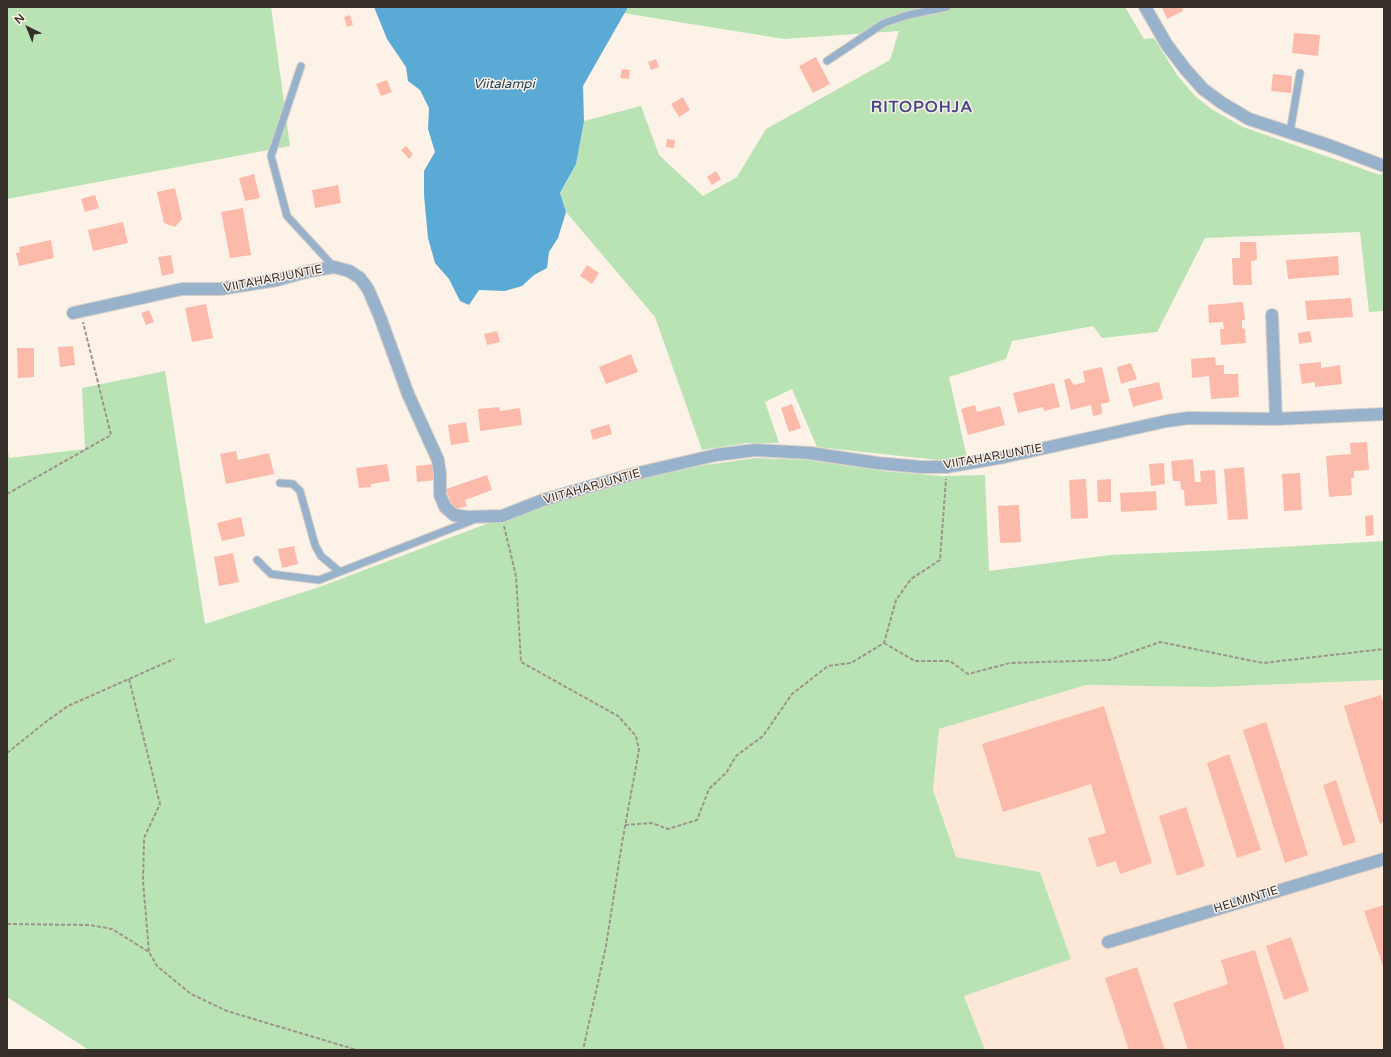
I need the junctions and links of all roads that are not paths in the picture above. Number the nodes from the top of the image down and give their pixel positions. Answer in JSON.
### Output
{"nodes":[{"id":1,"x":946,"y":7,"type":"edge"},
{"id":2,"x":1149,"y":8,"type":"edge"},
{"id":3,"x":827,"y":61,"type":"dead end"},
{"id":4,"x":301,"y":66,"type":"dead end"},
{"id":5,"x":1300,"y":73,"type":"dead end"},
{"id":6,"x":1290,"y":132,"type":"junction"},
{"id":7,"x":1384,"y":166,"type":"edge"},
{"id":8,"x":334,"y":267,"type":"junction"},
{"id":9,"x":77,"y":312,"type":"road end"},
{"id":10,"x":1272,"y":315,"type":"dead end"},
{"id":11,"x":1384,"y":414,"type":"edge"},
{"id":12,"x":1276,"y":419,"type":"junction"},
{"id":13,"x":280,"y":483,"type":"dead end"},
{"id":14,"x":478,"y":517,"type":"junction"},
{"id":15,"x":257,"y":560,"type":"dead end"},
{"id":16,"x":340,"y":572,"type":"junction"},
{"id":17,"x":1384,"y":859,"type":"edge"},
{"id":18,"x":1108,"y":942,"type":"dead end"}],
"edges":[{"from":1,"to":3,"type":"lane"},
{"from":2,"to":6,"type":"street"},
{"from":4,"to":8,"type":"lane"},
{"from":5,"to":6,"type":"lane"},
{"from":6,"to":7,"type":"street"},
{"from":8,"to":9,"type":"street","name":"VIITAHARJUNTIE"},
{"from":8,"to":14,"type":"street","name":"VIITAHARJUNTIE"},
{"from":10,"to":12,"type":"street"},
{"from":11,"to":12,"type":"street","name":"VIITAHARJUNTIE"},
{"from":12,"to":14,"type":"street","name":"VIITAHARJUNTIE"},
{"from":13,"to":16,"type":"lane"},
{"from":14,"to":16,"type":"lane"},
{"from":15,"to":16,"type":"lane"},
{"from":17,"to":18,"type":"street","name":"HELMINTIE"}]}
